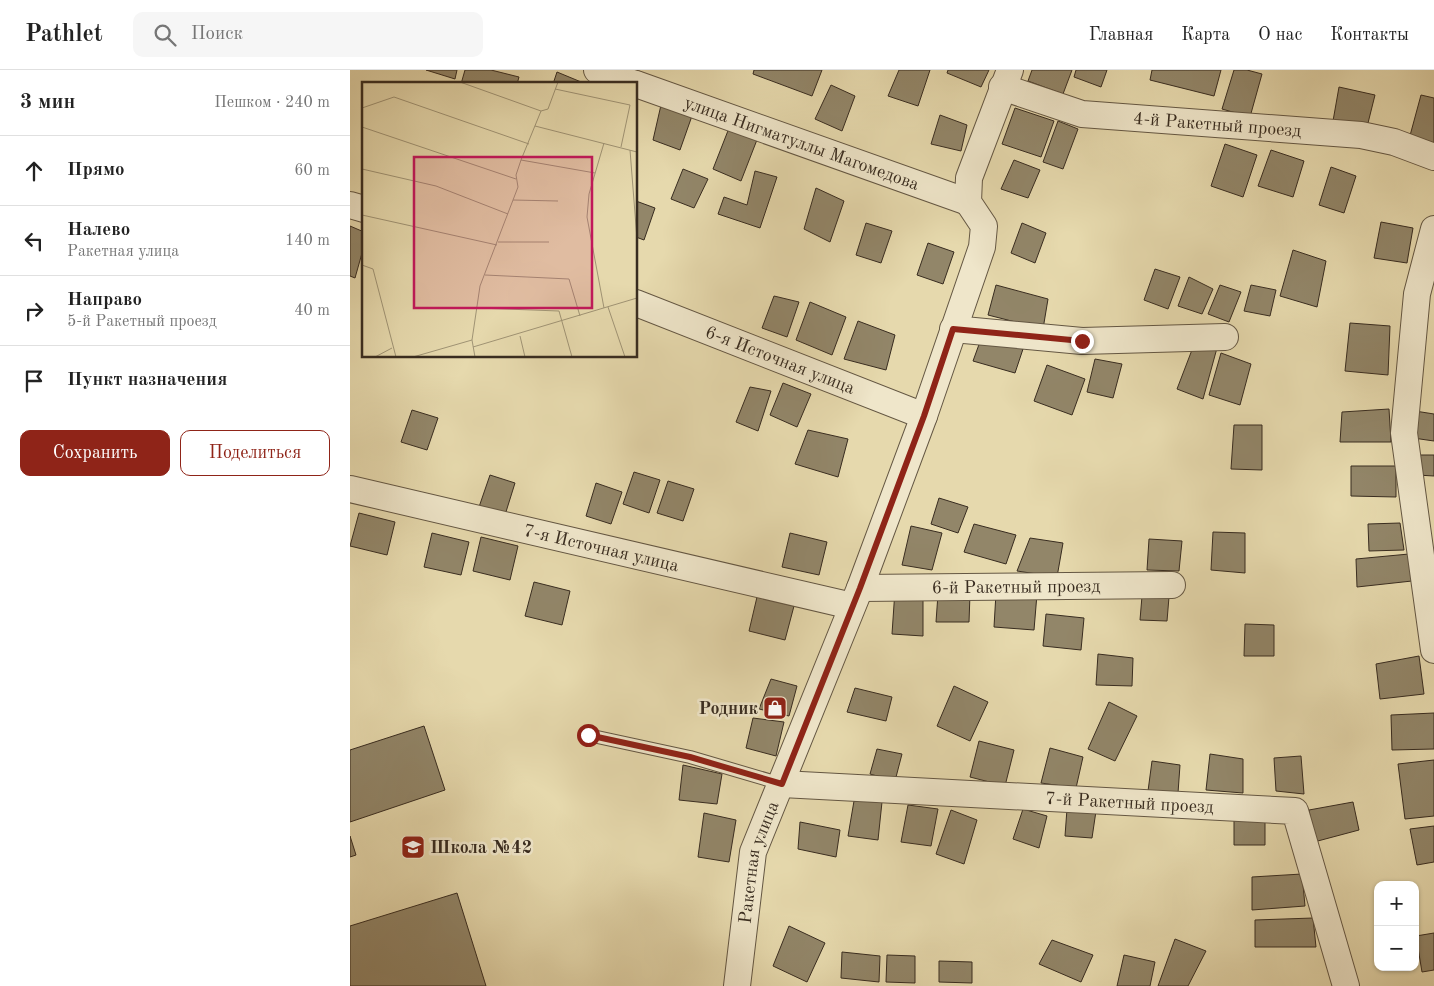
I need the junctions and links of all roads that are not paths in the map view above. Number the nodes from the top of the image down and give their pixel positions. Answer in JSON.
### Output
{"nodes":[{"id":1,"x":597,"y":70,"type":"edge"},
{"id":2,"x":1006,"y":78,"type":"edge"},
{"id":3,"x":630,"y":82,"type":"edge"},
{"id":4,"x":638,"y":85,"type":"edge"},
{"id":5,"x":1434,"y":157,"type":"edge"},
{"id":6,"x":968,"y":202,"type":"junction"},
{"id":7,"x":1434,"y":229,"type":"edge"},
{"id":8,"x":638,"y":305,"type":"edge"},
{"id":9,"x":953,"y":329,"type":"junction"},
{"id":10,"x":1225,"y":337,"type":"dead end"},
{"id":11,"x":924,"y":416,"type":"junction"},
{"id":12,"x":350,"y":489,"type":"edge"},
{"id":13,"x":1172,"y":585,"type":"dead end"},
{"id":14,"x":856,"y":597,"type":"junction"},
{"id":15,"x":1434,"y":650,"type":"edge"},
{"id":16,"x":588,"y":735,"type":"dead end"},
{"id":17,"x":782,"y":784,"type":"junction"},
{"id":18,"x":737,"y":986,"type":"edge"},
{"id":19,"x":1346,"y":986,"type":"edge"}],
"edges":[{"from":1,"to":3,"type":"street","name":"улица Нигматуллы Магомедова"},
{"from":2,"to":5,"type":"street","name":"4-й Ракетный проезд"},
{"from":2,"to":6,"type":"street"},
{"from":4,"to":6,"type":"street","name":"улица Нигматуллы Магомедова"},
{"from":6,"to":9,"type":"street","name":"Ракетная улица"},
{"from":7,"to":15,"type":"street"},
{"from":8,"to":11,"type":"street","name":"6-я Источная улица"},
{"from":9,"to":10,"type":"street"},
{"from":9,"to":11,"type":"street","name":"Ракетная улица"},
{"from":11,"to":14,"type":"street","name":"Ракетная улица"},
{"from":12,"to":14,"type":"street","name":"7-я Источная улица"},
{"from":13,"to":14,"type":"street","name":"6-й Ракетный проезд"},
{"from":14,"to":17,"type":"street","name":"Ракетная улица"},
{"from":16,"to":17,"type":"lane"},
{"from":17,"to":18,"type":"street","name":"Ракетная улица"},
{"from":17,"to":19,"type":"street","name":"7-й Ракетный проезд"}]}
